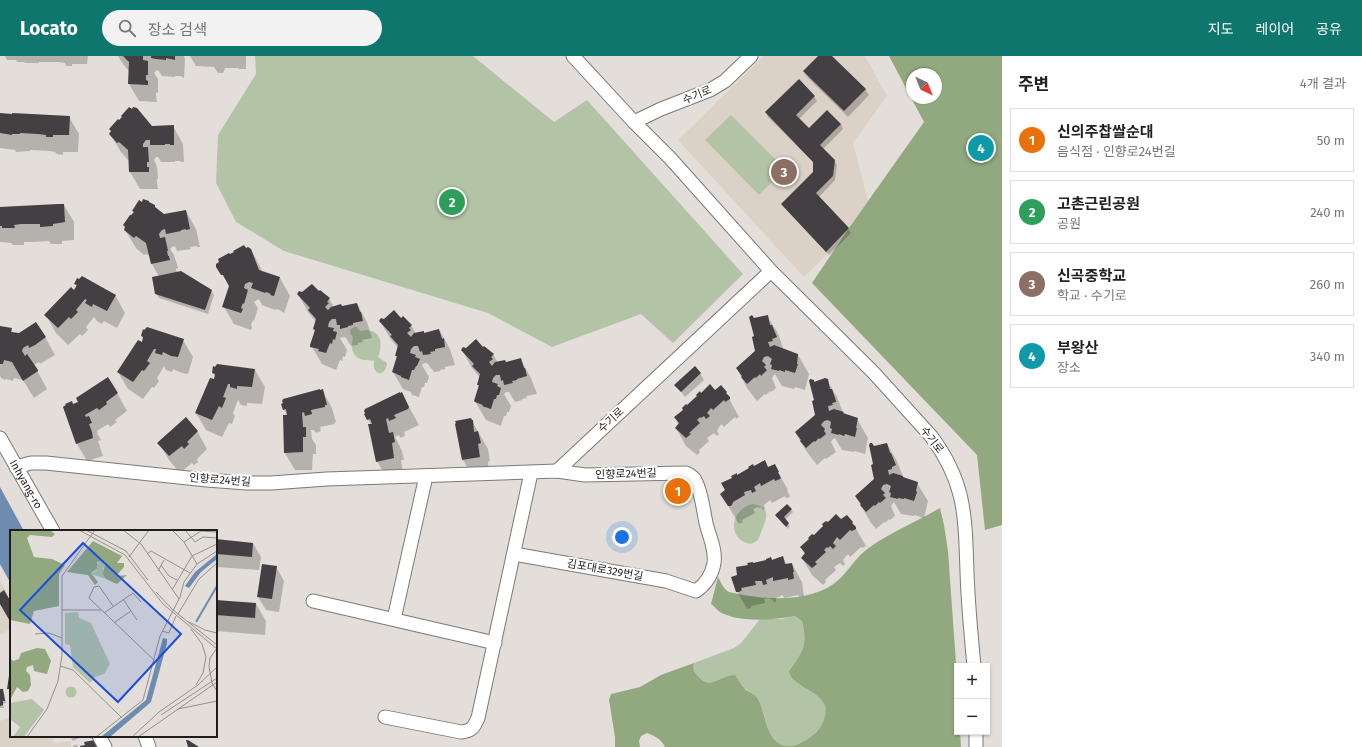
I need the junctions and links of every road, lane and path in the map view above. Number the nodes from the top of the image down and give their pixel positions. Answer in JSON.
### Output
{"nodes":[{"id":1,"x":574,"y":56,"type":"edge"},
{"id":2,"x":751,"y":56,"type":"edge"},
{"id":3,"x":634,"y":122,"type":"junction"},
{"id":4,"x":771,"y":271,"type":"junction"},
{"id":5,"x":0,"y":438,"type":"edge"},
{"id":6,"x":16,"y":467,"type":"junction"},
{"id":7,"x":557,"y":471,"type":"junction"},
{"id":8,"x":531,"y":473,"type":"junction"},
{"id":9,"x":426,"y":476,"type":"junction"},
{"id":10,"x":52,"y":530,"type":"edge"},
{"id":11,"x":514,"y":554,"type":"junction"},
{"id":12,"x":696,"y":591,"type":"joint"},
{"id":13,"x":313,"y":601,"type":"dead end"},
{"id":14,"x":394,"y":620,"type":"junction"},
{"id":15,"x":495,"y":642,"type":"junction"},
{"id":16,"x":974,"y":663,"type":"edge"},
{"id":17,"x":385,"y":717,"type":"dead end"},
{"id":18,"x":976,"y":735,"type":"edge"},
{"id":19,"x":100,"y":737,"type":"edge"},
{"id":20,"x":145,"y":737,"type":"edge"},
{"id":21,"x":105,"y":747,"type":"edge"},
{"id":22,"x":149,"y":747,"type":"edge"},
{"id":23,"x":976,"y":747,"type":"edge"}],
"edges":[{"from":1,"to":3,"type":"street","name":"수기로"},
{"from":2,"to":3,"type":"street","name":"수기로"},
{"from":3,"to":4,"type":"street","name":"수기로"},
{"from":4,"to":7,"type":"street","name":"수기로"},
{"from":4,"to":16,"type":"street","name":"수기로"},
{"from":5,"to":6,"type":"street","name":"Inhyang-ro"},
{"from":6,"to":9,"type":"street","name":"인향로24번길"},
{"from":6,"to":10,"type":"street","name":"Inhyang-ro"},
{"from":7,"to":8,"type":"street","name":"인향로24번길"},
{"from":7,"to":12,"type":"street","name":"인향로24번길"},
{"from":8,"to":9,"type":"street","name":"인향로24번길"},
{"from":8,"to":11,"type":"street"},
{"from":9,"to":14,"type":"street"},
{"from":11,"to":12,"type":"street","name":"김포대로329번길"},
{"from":11,"to":15,"type":"street"},
{"from":13,"to":14,"type":"street"},
{"from":14,"to":15,"type":"street"},
{"from":15,"to":17,"type":"street"},
{"from":18,"to":23,"type":"street"},
{"from":19,"to":21,"type":"street"},
{"from":20,"to":22,"type":"street"}]}
